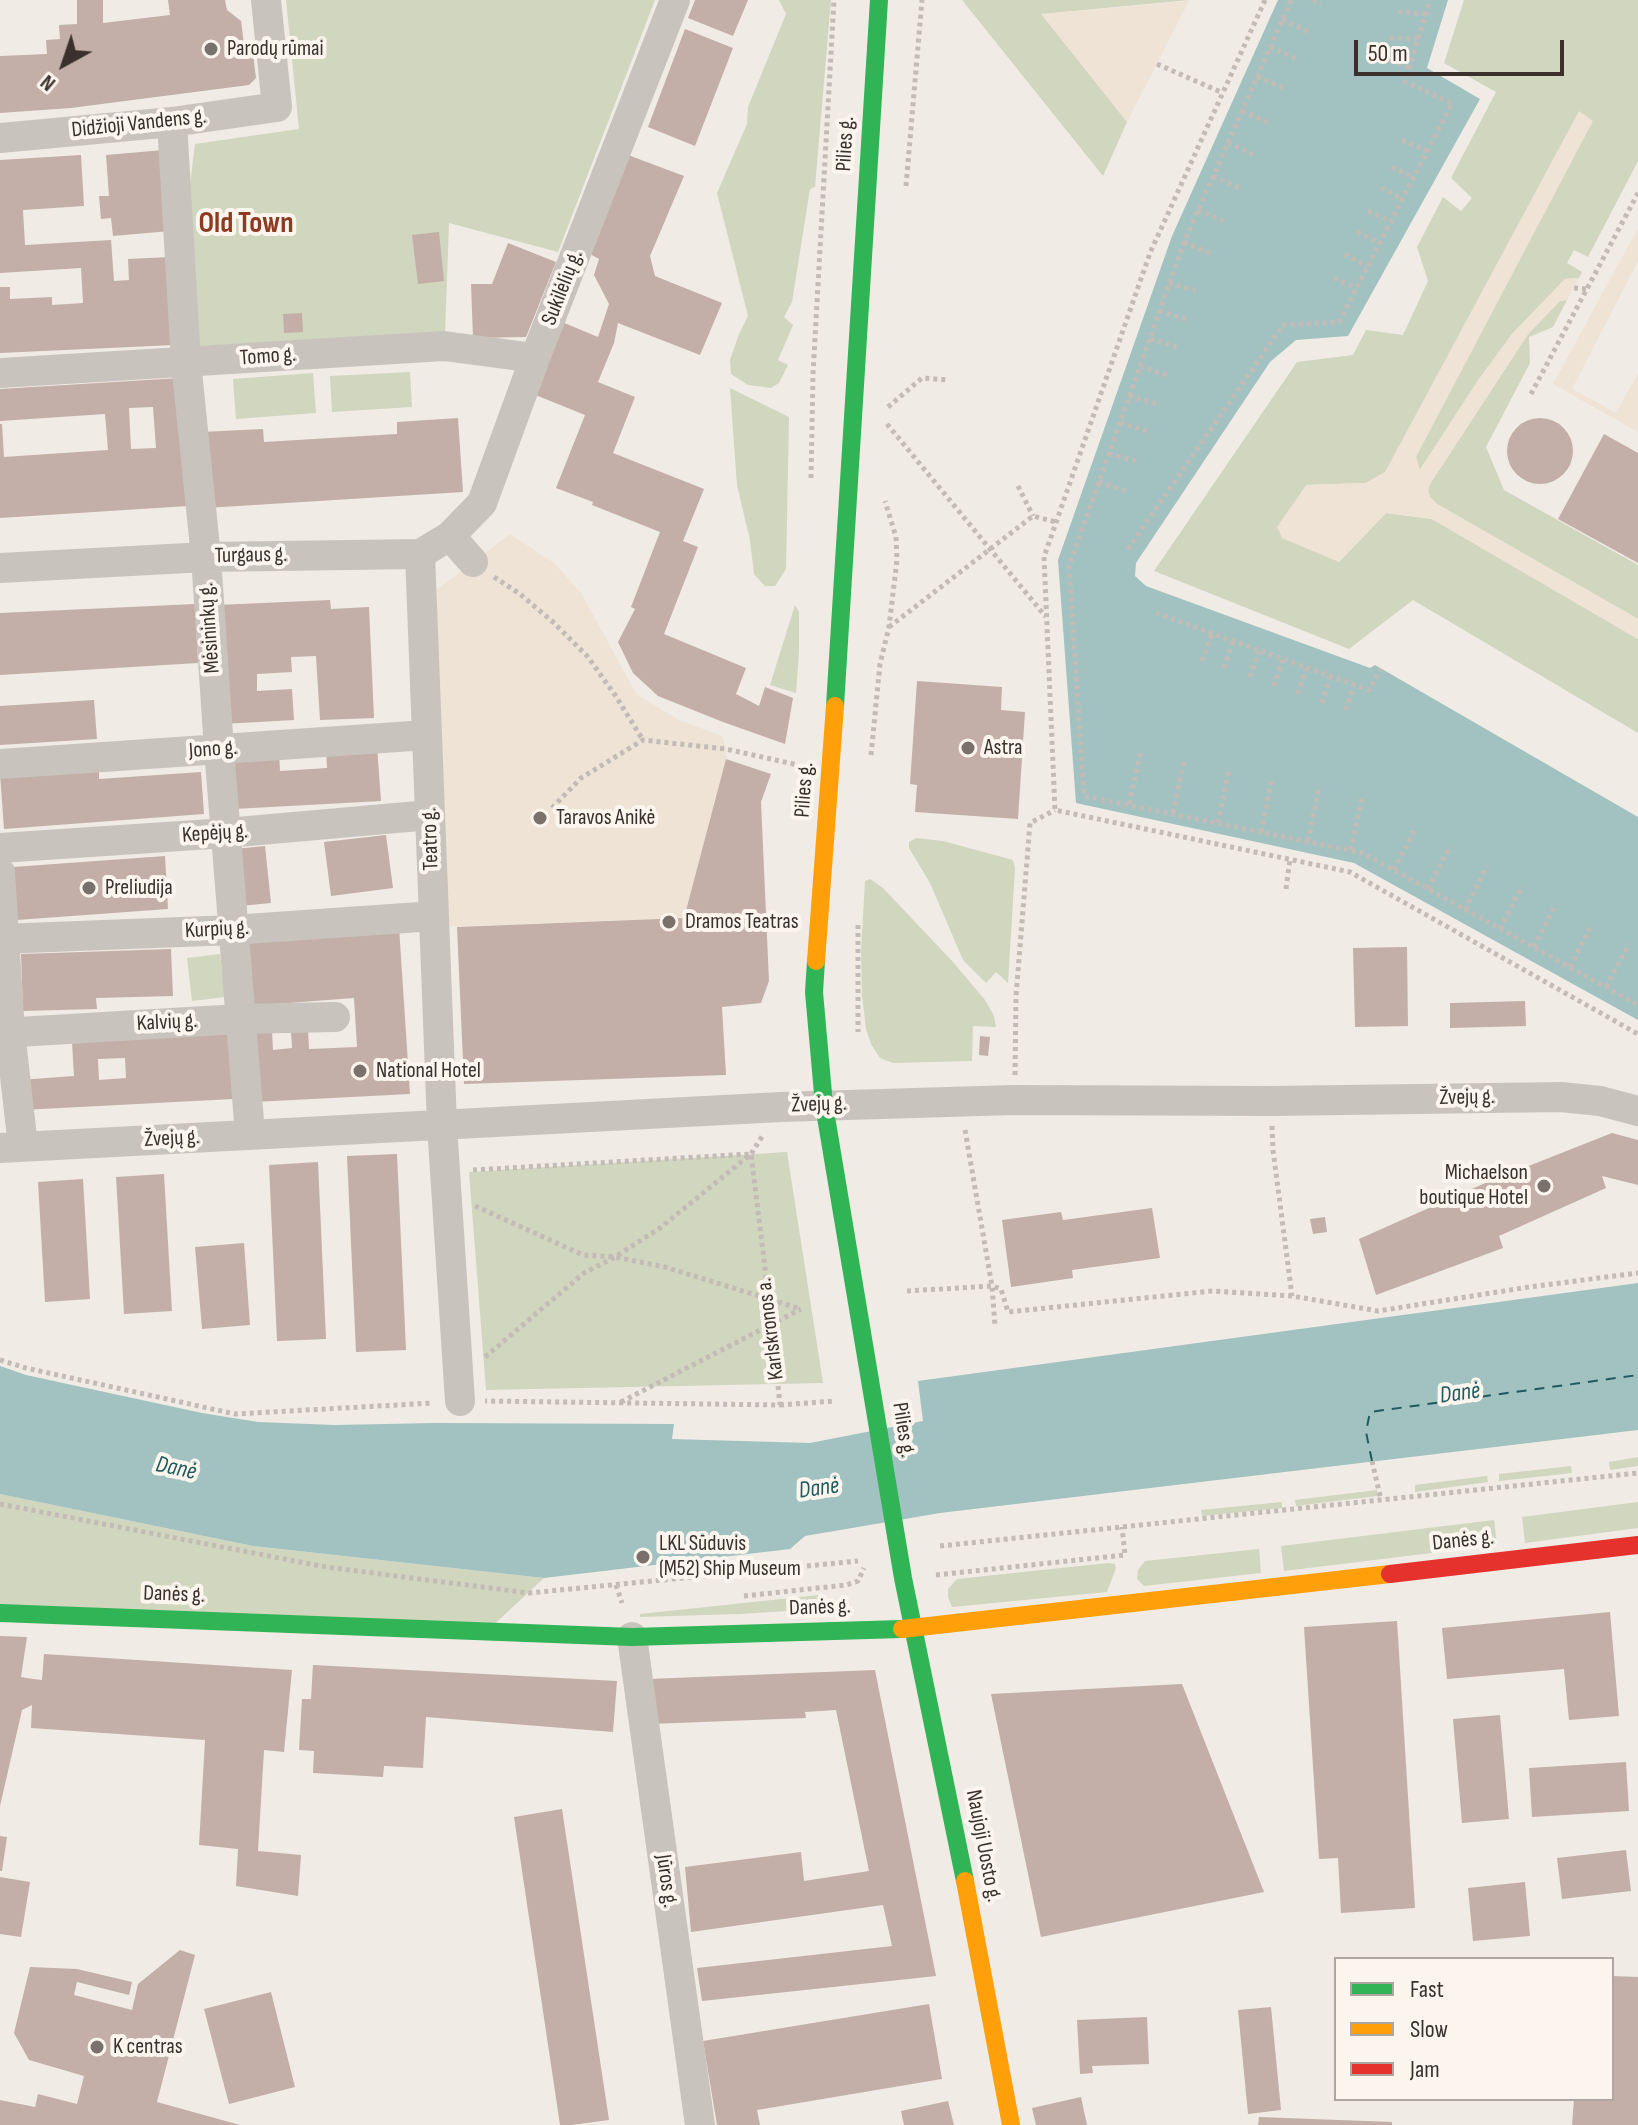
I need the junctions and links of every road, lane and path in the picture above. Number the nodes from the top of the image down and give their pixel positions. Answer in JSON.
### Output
{"nodes":[{"id":1,"x":266,"y":0,"type":"edge"},
{"id":2,"x":675,"y":0,"type":"edge"},
{"id":3,"x":879,"y":0,"type":"edge"},
{"id":4,"x":1265,"y":0,"type":"edge"},
{"id":5,"x":1291,"y":0,"type":"edge"},
{"id":6,"x":1313,"y":0,"type":"edge"},
{"id":7,"x":1430,"y":0,"type":"edge"},
{"id":8,"x":1321,"y":4,"type":"dead end"},
{"id":9,"x":1398,"y":12,"type":"dead end"},
{"id":10,"x":1426,"y":14,"type":"junction"},
{"id":11,"x":1282,"y":20,"type":"junction"},
{"id":12,"x":1309,"y":32,"type":"dead end"},
{"id":13,"x":1390,"y":38,"type":"dead end"},
{"id":14,"x":1418,"y":39,"type":"junction"},
{"id":15,"x":1270,"y":47,"type":"junction"},
{"id":16,"x":1382,"y":58,"type":"dead end"},
{"id":17,"x":1297,"y":59,"type":"dead end"},
{"id":18,"x":1157,"y":64,"type":"dead end"},
{"id":19,"x":1410,"y":67,"type":"junction"},
{"id":20,"x":1257,"y":77,"type":"junction"},
{"id":21,"x":1284,"y":88,"type":"dead end"},
{"id":22,"x":1223,"y":93,"type":"junction"},
{"id":23,"x":1242,"y":111,"type":"junction"},
{"id":24,"x":172,"y":122,"type":"junction"},
{"id":25,"x":1269,"y":123,"type":"dead end"},
{"id":26,"x":0,"y":138,"type":"edge"},
{"id":27,"x":1402,"y":140,"type":"dead end"},
{"id":28,"x":1228,"y":142,"type":"junction"},
{"id":29,"x":1427,"y":151,"type":"junction"},
{"id":30,"x":1255,"y":156,"type":"dead end"},
{"id":31,"x":1392,"y":167,"type":"dead end"},
{"id":32,"x":1213,"y":176,"type":"junction"},
{"id":33,"x":1413,"y":177,"type":"junction"},
{"id":34,"x":1240,"y":188,"type":"dead end"},
{"id":35,"x":1381,"y":188,"type":"dead end"},
{"id":36,"x":1638,"y":193,"type":"edge"},
{"id":37,"x":1402,"y":199,"type":"junction"},
{"id":38,"x":1198,"y":210,"type":"junction"},
{"id":39,"x":1368,"y":211,"type":"dead end"},
{"id":40,"x":1391,"y":221,"type":"junction"},
{"id":41,"x":1226,"y":222,"type":"dead end"},
{"id":42,"x":1357,"y":232,"type":"dead end"},
{"id":43,"x":1184,"y":242,"type":"junction"},
{"id":44,"x":1380,"y":243,"type":"junction"},
{"id":45,"x":1211,"y":254,"type":"dead end"},
{"id":46,"x":1345,"y":254,"type":"dead end"},
{"id":47,"x":1367,"y":267,"type":"junction"},
{"id":48,"x":1334,"y":278,"type":"dead end"},
{"id":49,"x":1169,"y":283,"type":"junction"},
{"id":50,"x":1356,"y":288,"type":"junction"},
{"id":51,"x":1574,"y":288,"type":"dead end"},
{"id":52,"x":1587,"y":289,"type":"junction"},
{"id":53,"x":1197,"y":291,"type":"dead end"},
{"id":54,"x":1159,"y":311,"type":"junction"},
{"id":55,"x":1186,"y":319,"type":"dead end"},
{"id":56,"x":1150,"y":339,"type":"junction"},
{"id":57,"x":1177,"y":347,"type":"dead end"},
{"id":58,"x":535,"y":358,"type":"junction"},
{"id":59,"x":186,"y":362,"type":"junction"},
{"id":60,"x":1140,"y":366,"type":"junction"},
{"id":61,"x":0,"y":373,"type":"edge"},
{"id":62,"x":1167,"y":375,"type":"dead end"},
{"id":63,"x":948,"y":380,"type":"dead end"},
{"id":64,"x":1531,"y":394,"type":"dead end"},
{"id":65,"x":1129,"y":396,"type":"junction"},
{"id":66,"x":1157,"y":404,"type":"dead end"},
{"id":67,"x":887,"y":408,"type":"dead end"},
{"id":68,"x":1120,"y":423,"type":"junction"},
{"id":69,"x":1147,"y":431,"type":"dead end"},
{"id":70,"x":886,"y":437,"type":"dead end"},
{"id":71,"x":1109,"y":454,"type":"junction"},
{"id":72,"x":1136,"y":461,"type":"dead end"},
{"id":73,"x":1099,"y":482,"type":"junction"},
{"id":74,"x":1018,"y":486,"type":"dead end"},
{"id":75,"x":1126,"y":491,"type":"dead end"},
{"id":76,"x":883,"y":492,"type":"dead end"},
{"id":77,"x":1033,"y":516,"type":"junction"},
{"id":78,"x":1056,"y":522,"type":"junction"},
{"id":79,"x":450,"y":536,"type":"junction"},
{"id":80,"x":989,"y":548,"type":"junction"},
{"id":81,"x":1128,"y":549,"type":"dead end"},
{"id":82,"x":420,"y":554,"type":"junction"},
{"id":83,"x":206,"y":557,"type":"junction"},
{"id":84,"x":473,"y":562,"type":"joint"},
{"id":85,"x":0,"y":568,"type":"edge"},
{"id":86,"x":1156,"y":613,"type":"dead end"},
{"id":87,"x":1047,"y":617,"type":"junction"},
{"id":88,"x":889,"y":627,"type":"junction"},
{"id":89,"x":1212,"y":634,"type":"junction"},
{"id":90,"x":1233,"y":641,"type":"junction"},
{"id":91,"x":1259,"y":651,"type":"junction"},
{"id":92,"x":1283,"y":659,"type":"junction"},
{"id":93,"x":1202,"y":661,"type":"dead end"},
{"id":94,"x":1224,"y":668,"type":"dead end"},
{"id":95,"x":1306,"y":668,"type":"junction"},
{"id":96,"x":1381,"y":669,"type":"dead end"},
{"id":97,"x":1330,"y":676,"type":"junction"},
{"id":98,"x":1250,"y":677,"type":"dead end"},
{"id":99,"x":1354,"y":685,"type":"junction"},
{"id":100,"x":1274,"y":686,"type":"dead end"},
{"id":101,"x":1298,"y":694,"type":"dead end"},
{"id":102,"x":1322,"y":703,"type":"dead end"},
{"id":103,"x":1346,"y":710,"type":"dead end"},
{"id":104,"x":427,"y":735,"type":"junction"},
{"id":105,"x":643,"y":740,"type":"junction"},
{"id":106,"x":219,"y":749,"type":"junction"},
{"id":107,"x":1141,"y":751,"type":"dead end"},
{"id":108,"x":871,"y":756,"type":"dead end"},
{"id":109,"x":1184,"y":760,"type":"dead end"},
{"id":110,"x":0,"y":764,"type":"edge"},
{"id":111,"x":1229,"y":769,"type":"dead end"},
{"id":112,"x":831,"y":772,"type":"junction"},
{"id":113,"x":1272,"y":778,"type":"dead end"},
{"id":114,"x":1319,"y":788,"type":"dead end"},
{"id":115,"x":1362,"y":797,"type":"dead end"},
{"id":116,"x":1129,"y":804,"type":"junction"},
{"id":117,"x":552,"y":808,"type":"dead end"},
{"id":118,"x":1055,"y":810,"type":"junction"},
{"id":119,"x":1173,"y":813,"type":"junction"},
{"id":120,"x":430,"y":815,"type":"junction"},
{"id":121,"x":1218,"y":823,"type":"junction"},
{"id":122,"x":1416,"y":827,"type":"dead end"},
{"id":123,"x":1261,"y":832,"type":"junction"},
{"id":124,"x":226,"y":833,"type":"junction"},
{"id":125,"x":1308,"y":841,"type":"junction"},
{"id":126,"x":1450,"y":846,"type":"dead end"},
{"id":127,"x":0,"y":848,"type":"edge"},
{"id":128,"x":1351,"y":850,"type":"junction"},
{"id":129,"x":1290,"y":859,"type":"junction"},
{"id":130,"x":1487,"y":866,"type":"dead end"},
{"id":131,"x":1394,"y":870,"type":"junction"},
{"id":132,"x":0,"y":872,"type":"edge"},
{"id":133,"x":1522,"y":886,"type":"dead end"},
{"id":134,"x":1286,"y":889,"type":"dead end"},
{"id":135,"x":1428,"y":889,"type":"junction"},
{"id":136,"x":1556,"y":904,"type":"dead end"},
{"id":137,"x":858,"y":910,"type":"dead end"},
{"id":138,"x":1465,"y":910,"type":"junction"},
{"id":139,"x":434,"y":916,"type":"junction"},
{"id":140,"x":1592,"y":924,"type":"dead end"},
{"id":141,"x":1500,"y":929,"type":"junction"},
{"id":142,"x":233,"y":930,"type":"junction"},
{"id":143,"x":2,"y":939,"type":"edge"},
{"id":144,"x":1629,"y":944,"type":"dead end"},
{"id":145,"x":1534,"y":947,"type":"junction"},
{"id":146,"x":1570,"y":967,"type":"junction"},
{"id":147,"x":1606,"y":987,"type":"junction"},
{"id":148,"x":1638,"y":1005,"type":"edge"},
{"id":149,"x":335,"y":1017,"type":"dead end"},
{"id":150,"x":240,"y":1019,"type":"junction"},
{"id":151,"x":858,"y":1032,"type":"dead end"},
{"id":152,"x":5,"y":1033,"type":"edge"},
{"id":153,"x":1638,"y":1034,"type":"edge"},
{"id":154,"x":1014,"y":1100,"type":"junction"},
{"id":155,"x":959,"y":1101,"type":"junction"},
{"id":156,"x":1272,"y":1101,"type":"junction"},
{"id":157,"x":824,"y":1105,"type":"junction"},
{"id":158,"x":781,"y":1107,"type":"junction"},
{"id":159,"x":1638,"y":1111,"type":"edge"},
{"id":160,"x":442,"y":1125,"type":"junction"},
{"id":161,"x":250,"y":1134,"type":"junction"},
{"id":162,"x":12,"y":1147,"type":"edge"},
{"id":163,"x":751,"y":1154,"type":"junction"},
{"id":164,"x":445,"y":1182,"type":"junction"},
{"id":165,"x":615,"y":1257,"type":"junction"},
{"id":166,"x":1638,"y":1273,"type":"edge"},
{"id":167,"x":992,"y":1286,"type":"junction"},
{"id":168,"x":907,"y":1291,"type":"dead end"},
{"id":169,"x":1292,"y":1296,"type":"junction"},
{"id":170,"x":768,"y":1299,"type":"junction"},
{"id":171,"x":772,"y":1325,"type":"junction"},
{"id":172,"x":995,"y":1326,"type":"dead end"},
{"id":173,"x":483,"y":1358,"type":"dead end"},
{"id":174,"x":0,"y":1360,"type":"edge"},
{"id":175,"x":460,"y":1401,"type":"junction"},
{"id":176,"x":834,"y":1401,"type":"dead end"},
{"id":177,"x":621,"y":1402,"type":"junction"},
{"id":178,"x":780,"y":1405,"type":"junction"},
{"id":179,"x":1372,"y":1461,"type":"dead end"},
{"id":180,"x":1638,"y":1473,"type":"edge"},
{"id":181,"x":1381,"y":1500,"type":"junction"},
{"id":182,"x":0,"y":1504,"type":"edge"},
{"id":183,"x":1122,"y":1527,"type":"junction"},
{"id":184,"x":1638,"y":1545,"type":"edge"},
{"id":185,"x":940,"y":1546,"type":"dead end"},
{"id":186,"x":858,"y":1561,"type":"dead end"},
{"id":187,"x":865,"y":1566,"type":"dead end"},
{"id":188,"x":903,"y":1578,"type":"junction"},
{"id":189,"x":616,"y":1585,"type":"junction"},
{"id":190,"x":735,"y":1596,"type":"dead end"},
{"id":191,"x":624,"y":1608,"type":"dead end"},
{"id":192,"x":0,"y":1613,"type":"edge"},
{"id":193,"x":915,"y":1629,"type":"junction"},
{"id":194,"x":632,"y":1637,"type":"junction"},
{"id":195,"x":700,"y":2125,"type":"edge"},
{"id":196,"x":1011,"y":2125,"type":"edge"}],
"edges":[{"from":1,"to":24,"type":"street","name":"Didžioji Vandens g."},
{"from":2,"to":58,"type":"street","name":"Sukilėlių g."},
{"from":3,"to":112,"type":"main road","name":"Pilies g."},
{"from":4,"to":22,"type":"path"},
{"from":5,"to":11,"type":"path"},
{"from":6,"to":8,"type":"path"},
{"from":7,"to":10,"type":"path"},
{"from":9,"to":10,"type":"path"},
{"from":10,"to":14,"type":"path"},
{"from":11,"to":12,"type":"path"},
{"from":11,"to":15,"type":"path"},
{"from":13,"to":14,"type":"path"},
{"from":14,"to":19,"type":"path"},
{"from":15,"to":17,"type":"path"},
{"from":15,"to":20,"type":"path"},
{"from":16,"to":19,"type":"path"},
{"from":18,"to":22,"type":"path"},
{"from":19,"to":29,"type":"path"},
{"from":20,"to":21,"type":"path"},
{"from":20,"to":23,"type":"path"},
{"from":22,"to":78,"type":"path"},
{"from":23,"to":25,"type":"path"},
{"from":23,"to":28,"type":"path"},
{"from":24,"to":26,"type":"street","name":"Didžioji Vandens g."},
{"from":24,"to":59,"type":"street","name":"Mėsininkų g."},
{"from":27,"to":29,"type":"path"},
{"from":28,"to":30,"type":"path"},
{"from":28,"to":32,"type":"path"},
{"from":29,"to":33,"type":"path"},
{"from":31,"to":33,"type":"path"},
{"from":32,"to":34,"type":"path"},
{"from":32,"to":38,"type":"path"},
{"from":33,"to":37,"type":"path"},
{"from":35,"to":37,"type":"path"},
{"from":36,"to":52,"type":"path"},
{"from":37,"to":40,"type":"path"},
{"from":38,"to":41,"type":"path"},
{"from":38,"to":43,"type":"path"},
{"from":39,"to":40,"type":"path"},
{"from":40,"to":44,"type":"path"},
{"from":42,"to":44,"type":"path"},
{"from":43,"to":45,"type":"path"},
{"from":43,"to":49,"type":"path"},
{"from":44,"to":47,"type":"path"},
{"from":46,"to":47,"type":"path"},
{"from":47,"to":50,"type":"path"},
{"from":48,"to":50,"type":"path"},
{"from":49,"to":53,"type":"path"},
{"from":49,"to":54,"type":"path"},
{"from":50,"to":81,"type":"path"},
{"from":51,"to":52,"type":"path"},
{"from":52,"to":64,"type":"path"},
{"from":54,"to":55,"type":"path"},
{"from":54,"to":56,"type":"path"},
{"from":56,"to":57,"type":"path"},
{"from":56,"to":60,"type":"path"},
{"from":58,"to":59,"type":"street","name":"Tomo g."},
{"from":58,"to":79,"type":"street","name":"Sukilėlių g."},
{"from":59,"to":61,"type":"street","name":"Tomo g."},
{"from":59,"to":83,"type":"street","name":"Mėsininkų g."},
{"from":60,"to":62,"type":"path"},
{"from":60,"to":65,"type":"path"},
{"from":63,"to":67,"type":"path"},
{"from":65,"to":66,"type":"path"},
{"from":65,"to":68,"type":"path"},
{"from":68,"to":69,"type":"path"},
{"from":68,"to":71,"type":"path"},
{"from":70,"to":80,"type":"path"},
{"from":71,"to":72,"type":"path"},
{"from":71,"to":73,"type":"path"},
{"from":73,"to":75,"type":"path"},
{"from":73,"to":116,"type":"path"},
{"from":74,"to":77,"type":"path"},
{"from":76,"to":88,"type":"path"},
{"from":77,"to":78,"type":"path"},
{"from":77,"to":80,"type":"path"},
{"from":78,"to":87,"type":"path"},
{"from":79,"to":82,"type":"street"},
{"from":79,"to":84,"type":"street"},
{"from":80,"to":87,"type":"path"},
{"from":80,"to":88,"type":"path"},
{"from":82,"to":83,"type":"street","name":"Turgaus g."},
{"from":82,"to":104,"type":"street","name":"Teatro g."},
{"from":83,"to":85,"type":"street","name":"Turgaus g."},
{"from":83,"to":106,"type":"street","name":"Mėsininkų g."},
{"from":84,"to":105,"type":"path"},
{"from":86,"to":89,"type":"path"},
{"from":87,"to":118,"type":"path"},
{"from":88,"to":108,"type":"path"},
{"from":89,"to":90,"type":"path"},
{"from":89,"to":93,"type":"path"},
{"from":90,"to":91,"type":"path"},
{"from":90,"to":94,"type":"path"},
{"from":91,"to":92,"type":"path"},
{"from":91,"to":98,"type":"path"},
{"from":92,"to":95,"type":"path"},
{"from":92,"to":100,"type":"path"},
{"from":95,"to":97,"type":"path"},
{"from":95,"to":101,"type":"path"},
{"from":96,"to":99,"type":"path"},
{"from":97,"to":99,"type":"path"},
{"from":97,"to":102,"type":"path"},
{"from":99,"to":103,"type":"path"},
{"from":104,"to":106,"type":"street","name":"Jono g."},
{"from":104,"to":120,"type":"street","name":"Teatro g."},
{"from":105,"to":112,"type":"path"},
{"from":105,"to":117,"type":"path"},
{"from":106,"to":110,"type":"street","name":"Jono g."},
{"from":106,"to":124,"type":"street","name":"Mėsininkų g."},
{"from":107,"to":116,"type":"path"},
{"from":109,"to":119,"type":"path"},
{"from":111,"to":121,"type":"path"},
{"from":112,"to":157,"type":"main road","name":"Pilies g."},
{"from":113,"to":123,"type":"path"},
{"from":114,"to":125,"type":"path"},
{"from":115,"to":128,"type":"path"},
{"from":116,"to":119,"type":"path"},
{"from":118,"to":129,"type":"path"},
{"from":118,"to":154,"type":"path"},
{"from":119,"to":121,"type":"path"},
{"from":120,"to":124,"type":"street","name":"Kepėjų g."},
{"from":120,"to":139,"type":"street","name":"Teatro g."},
{"from":121,"to":123,"type":"path"},
{"from":122,"to":131,"type":"path"},
{"from":123,"to":125,"type":"path"},
{"from":124,"to":127,"type":"street","name":"Kepėjų g."},
{"from":124,"to":142,"type":"street","name":"Mėsininkų g."},
{"from":125,"to":128,"type":"path"},
{"from":126,"to":135,"type":"path"},
{"from":128,"to":131,"type":"path"},
{"from":129,"to":134,"type":"path"},
{"from":129,"to":153,"type":"path"},
{"from":130,"to":138,"type":"path"},
{"from":131,"to":135,"type":"path"},
{"from":132,"to":143,"type":"street"},
{"from":133,"to":141,"type":"path"},
{"from":135,"to":138,"type":"path"},
{"from":136,"to":145,"type":"path"},
{"from":137,"to":151,"type":"path"},
{"from":138,"to":141,"type":"path"},
{"from":139,"to":142,"type":"street","name":"Kurpių g."},
{"from":139,"to":160,"type":"street","name":"Teatro g."},
{"from":140,"to":146,"type":"path"},
{"from":141,"to":145,"type":"path"},
{"from":142,"to":143,"type":"street","name":"Kurpių g."},
{"from":142,"to":150,"type":"street","name":"Mėsininkų g."},
{"from":143,"to":152,"type":"street"},
{"from":144,"to":147,"type":"path"},
{"from":145,"to":146,"type":"path"},
{"from":146,"to":147,"type":"path"},
{"from":147,"to":148,"type":"path"},
{"from":149,"to":150,"type":"street","name":"Kalvių g."},
{"from":150,"to":152,"type":"street","name":"Kalvių g."},
{"from":150,"to":161,"type":"street","name":"Mėsininkų g."},
{"from":152,"to":162,"type":"street"},
{"from":154,"to":155,"type":"street","name":"Žvejų g."},
{"from":154,"to":156,"type":"street","name":"Žvejų g."},
{"from":155,"to":157,"type":"street","name":"Žvejų g."},
{"from":155,"to":167,"type":"path"},
{"from":156,"to":159,"type":"street","name":"Žvejų g."},
{"from":156,"to":169,"type":"path"},
{"from":157,"to":158,"type":"street","name":"Žvejų g."},
{"from":157,"to":188,"type":"main road","name":"Pilies g."},
{"from":158,"to":160,"type":"street","name":"Žvejų g."},
{"from":158,"to":163,"type":"path"},
{"from":160,"to":161,"type":"street","name":"Žvejų g."},
{"from":160,"to":164,"type":"street"},
{"from":161,"to":162,"type":"street","name":"Žvejų g."},
{"from":163,"to":164,"type":"path"},
{"from":163,"to":165,"type":"path"},
{"from":163,"to":170,"type":"path","name":"Karlskronos a."},
{"from":164,"to":165,"type":"path"},
{"from":164,"to":175,"type":"street"},
{"from":165,"to":170,"type":"path"},
{"from":165,"to":173,"type":"path"},
{"from":166,"to":169,"type":"path"},
{"from":167,"to":168,"type":"path"},
{"from":167,"to":169,"type":"path"},
{"from":167,"to":172,"type":"path"},
{"from":170,"to":171,"type":"path","name":"Karlskronos a."},
{"from":170,"to":171,"type":"path"},
{"from":171,"to":177,"type":"path"},
{"from":171,"to":178,"type":"path","name":"Karlskronos a."},
{"from":174,"to":175,"type":"path","name":"Karlskronos a."},
{"from":175,"to":177,"type":"path","name":"Karlskronos a."},
{"from":176,"to":178,"type":"path"},
{"from":177,"to":178,"type":"path","name":"Karlskronos a."},
{"from":179,"to":181,"type":"path"},
{"from":180,"to":181,"type":"path"},
{"from":181,"to":183,"type":"path"},
{"from":182,"to":189,"type":"path"},
{"from":183,"to":185,"type":"path"},
{"from":183,"to":188,"type":"path"},
{"from":184,"to":193,"type":"main road","name":"Danės g."},
{"from":186,"to":189,"type":"path"},
{"from":187,"to":190,"type":"path"},
{"from":188,"to":193,"type":"main road","name":"Naujoji Uosto g."},
{"from":189,"to":191,"type":"path"},
{"from":192,"to":194,"type":"main road","name":"Danės g."},
{"from":193,"to":194,"type":"main road","name":"Danės g."},
{"from":193,"to":196,"type":"main road","name":"Naujoji Uosto g."},
{"from":194,"to":195,"type":"street","name":"Jūros g."}]}
